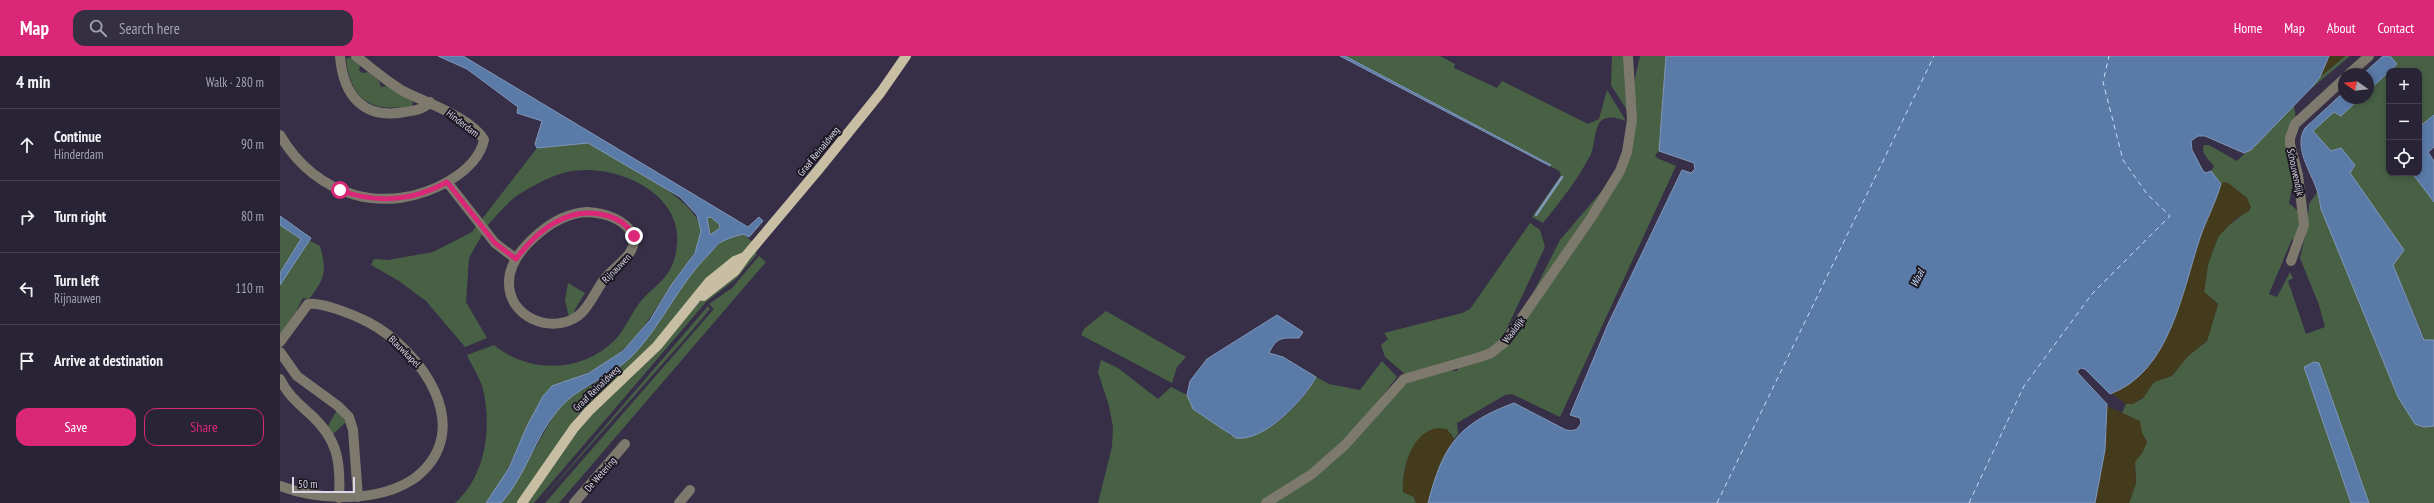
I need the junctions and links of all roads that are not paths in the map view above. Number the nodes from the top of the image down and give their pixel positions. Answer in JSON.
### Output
{"nodes":[{"id":1,"x":340,"y":56,"type":"edge"},
{"id":2,"x":356,"y":56,"type":"edge"},
{"id":3,"x":906,"y":56,"type":"edge"},
{"id":4,"x":1628,"y":56,"type":"edge"},
{"id":5,"x":2369,"y":56,"type":"edge"},
{"id":6,"x":2356,"y":68,"type":"edge"},
{"id":7,"x":2338,"y":85,"type":"edge"},
{"id":8,"x":430,"y":102,"type":"junction"},
{"id":9,"x":280,"y":135,"type":"edge"},
{"id":10,"x":447,"y":182,"type":"junction"},
{"id":11,"x":516,"y":259,"type":"junction"},
{"id":12,"x":2291,"y":261,"type":"dead end"},
{"id":13,"x":280,"y":342,"type":"edge"},
{"id":14,"x":280,"y":352,"type":"edge"},
{"id":15,"x":280,"y":379,"type":"edge"},
{"id":16,"x":625,"y":444,"type":"dead end"},
{"id":17,"x":280,"y":486,"type":"edge"},
{"id":18,"x":690,"y":490,"type":"dead end"},
{"id":19,"x":358,"y":497,"type":"junction"},
{"id":20,"x":339,"y":498,"type":"junction"},
{"id":21,"x":522,"y":503,"type":"edge"},
{"id":22,"x":574,"y":503,"type":"edge"},
{"id":23,"x":680,"y":503,"type":"edge"},
{"id":24,"x":1266,"y":503,"type":"edge"}],
"edges":[{"from":1,"to":8,"type":"street"},
{"from":2,"to":8,"type":"street","name":"Hinderdam"},
{"from":3,"to":21,"type":"main road","name":"Graaf Reinaldweg"},
{"from":4,"to":24,"type":"street","name":"Waaldijk"},
{"from":5,"to":6,"type":"street"},
{"from":7,"to":12,"type":"street","name":"Schouwendijk"},
{"from":8,"to":10,"type":"street","name":"Hinderdam"},
{"from":9,"to":10,"type":"street","name":"Hinderdam"},
{"from":10,"to":11,"type":"street"},
{"from":11,"to":11,"type":"street","name":"Rijnauwen"},
{"from":13,"to":19,"type":"street","name":"Blauwkapel"},
{"from":14,"to":19,"type":"street"},
{"from":15,"to":20,"type":"street"},
{"from":16,"to":22,"type":"street","name":"De Wetering"},
{"from":17,"to":20,"type":"street","name":"Blauwkapel"},
{"from":18,"to":23,"type":"street"},
{"from":19,"to":20,"type":"street","name":"Blauwkapel"}]}
